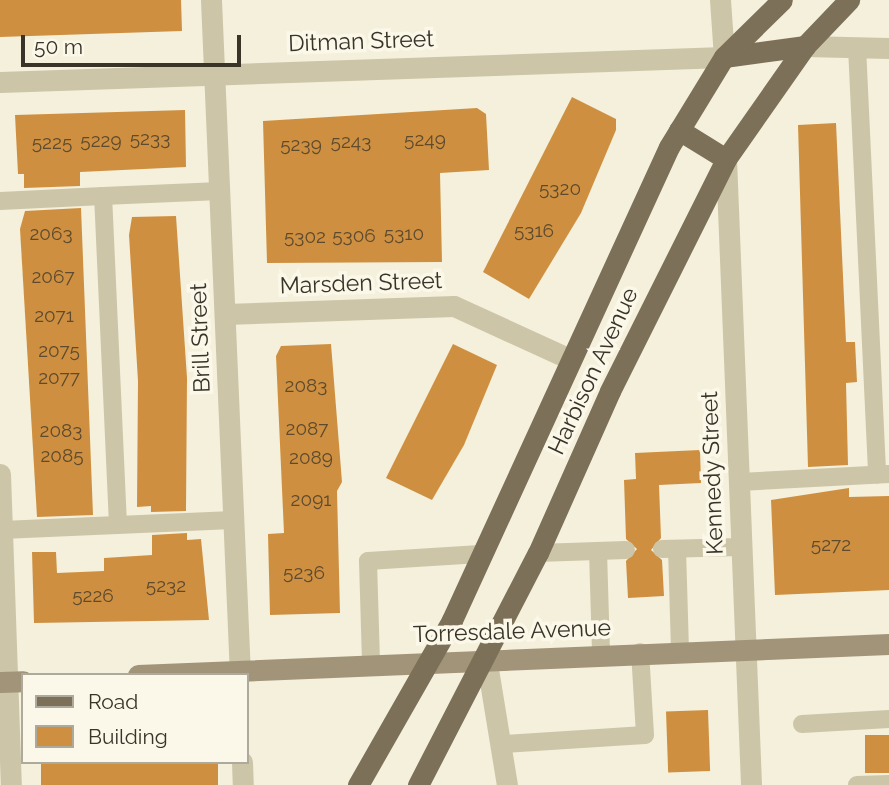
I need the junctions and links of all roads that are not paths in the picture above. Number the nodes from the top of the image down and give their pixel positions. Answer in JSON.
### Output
{"nodes":[{"id":1,"x":211,"y":0,"type":"edge"},
{"id":2,"x":720,"y":0,"type":"edge"},
{"id":3,"x":782,"y":0,"type":"edge"},
{"id":4,"x":849,"y":0,"type":"edge"},
{"id":5,"x":806,"y":46,"type":"junction"},
{"id":6,"x":857,"y":47,"type":"junction"},
{"id":7,"x":889,"y":48,"type":"edge"},
{"id":8,"x":724,"y":57,"type":"junction"},
{"id":9,"x":213,"y":71,"type":"junction"},
{"id":10,"x":0,"y":82,"type":"edge"},
{"id":11,"x":679,"y":130,"type":"junction"},
{"id":12,"x":726,"y":159,"type":"junction"},
{"id":13,"x":219,"y":191,"type":"junction"},
{"id":14,"x":103,"y":196,"type":"junction"},
{"id":15,"x":0,"y":201,"type":"edge"},
{"id":16,"x":225,"y":314,"type":"junction"},
{"id":17,"x":570,"y":359,"type":"junction"},
{"id":18,"x":0,"y":474,"type":"edge"},
{"id":19,"x":883,"y":475,"type":"edge"},
{"id":20,"x":739,"y":482,"type":"junction"},
{"id":21,"x":233,"y":520,"type":"junction"},
{"id":22,"x":118,"y":525,"type":"junction"},
{"id":23,"x":2,"y":530,"type":"junction"},
{"id":24,"x":741,"y":547,"type":"junction"},
{"id":25,"x":626,"y":550,"type":"dead end"},
{"id":26,"x":598,"y":551,"type":"junction"},
{"id":27,"x":538,"y":553,"type":"junction"},
{"id":28,"x":480,"y":554,"type":"junction"},
{"id":29,"x":889,"y":644,"type":"edge"},
{"id":30,"x":747,"y":649,"type":"junction"},
{"id":31,"x":680,"y":650,"type":"junction"},
{"id":32,"x":640,"y":652,"type":"junction"},
{"id":33,"x":601,"y":653,"type":"junction"},
{"id":34,"x":486,"y":657,"type":"junction"},
{"id":35,"x":431,"y":660,"type":"junction"},
{"id":36,"x":371,"y":662,"type":"junction"},
{"id":37,"x":239,"y":672,"type":"edge"},
{"id":38,"x":205,"y":673,"type":"edge"},
{"id":39,"x":10,"y":682,"type":"edge"},
{"id":40,"x":889,"y":719,"type":"edge"},
{"id":41,"x":802,"y":724,"type":"dead end"},
{"id":42,"x":505,"y":744,"type":"junction"},
{"id":43,"x":242,"y":764,"type":"edge"},
{"id":44,"x":885,"y":784,"type":"edge"},
{"id":45,"x":11,"y":785,"type":"edge"},
{"id":46,"x":243,"y":785,"type":"edge"},
{"id":47,"x":358,"y":785,"type":"edge"},
{"id":48,"x":418,"y":785,"type":"edge"},
{"id":49,"x":507,"y":785,"type":"edge"},
{"id":50,"x":751,"y":785,"type":"edge"},
{"id":51,"x":857,"y":785,"type":"edge"}],
"edges":[{"from":1,"to":9,"type":"street","name":"Brill Street"},
{"from":2,"to":8,"type":"street"},
{"from":3,"to":8,"type":"main road","name":"Harbison Avenue"},
{"from":4,"to":5,"type":"main road","name":"Harbison Avenue"},
{"from":5,"to":6,"type":"street"},
{"from":5,"to":8,"type":"main road"},
{"from":5,"to":12,"type":"main road","name":"Harbison Avenue"},
{"from":6,"to":7,"type":"street"},
{"from":6,"to":19,"type":"lane"},
{"from":8,"to":9,"type":"street","name":"Ditman Street"},
{"from":8,"to":11,"type":"main road","name":"Harbison Avenue"},
{"from":9,"to":10,"type":"street","name":"Ditman Street"},
{"from":9,"to":13,"type":"street","name":"Brill Street"},
{"from":11,"to":12,"type":"main road"},
{"from":11,"to":17,"type":"main road","name":"Harbison Avenue"},
{"from":12,"to":20,"type":"street","name":"Kennedy Street"},
{"from":12,"to":27,"type":"main road","name":"Harbison Avenue"},
{"from":13,"to":14,"type":"lane"},
{"from":13,"to":16,"type":"street","name":"Brill Street"},
{"from":14,"to":15,"type":"lane"},
{"from":14,"to":22,"type":"lane"},
{"from":16,"to":17,"type":"street","name":"Marsden Street"},
{"from":16,"to":21,"type":"street","name":"Brill Street"},
{"from":17,"to":28,"type":"main road","name":"Harbison Avenue"},
{"from":18,"to":23,"type":"street"},
{"from":19,"to":20,"type":"lane"},
{"from":20,"to":24,"type":"street","name":"Kennedy Street"},
{"from":21,"to":22,"type":"lane"},
{"from":21,"to":37,"type":"street","name":"Brill Street"},
{"from":22,"to":23,"type":"lane"},
{"from":23,"to":39,"type":"street"},
{"from":24,"to":30,"type":"street","name":"Kennedy Street"},
{"from":24,"to":31,"type":"lane"},
{"from":25,"to":26,"type":"lane"},
{"from":26,"to":27,"type":"lane"},
{"from":26,"to":33,"type":"lane"},
{"from":27,"to":34,"type":"main road","name":"Harbison Avenue"},
{"from":28,"to":35,"type":"main road","name":"Harbison Avenue"},
{"from":28,"to":36,"type":"lane"},
{"from":29,"to":30,"type":"street","name":"Torresdale Avenue"},
{"from":30,"to":31,"type":"street","name":"Torresdale Avenue"},
{"from":30,"to":50,"type":"street","name":"Kennedy Street"},
{"from":31,"to":32,"type":"street","name":"Torresdale Avenue"},
{"from":32,"to":33,"type":"street","name":"Torresdale Avenue"},
{"from":32,"to":42,"type":"lane"},
{"from":33,"to":34,"type":"street","name":"Torresdale Avenue"},
{"from":34,"to":35,"type":"street","name":"Torresdale Avenue"},
{"from":34,"to":42,"type":"street"},
{"from":34,"to":48,"type":"main road","name":"Harbison Avenue"},
{"from":35,"to":36,"type":"street","name":"Torresdale Avenue"},
{"from":35,"to":47,"type":"main road","name":"Harbison Avenue"},
{"from":36,"to":37,"type":"street","name":"Torresdale Avenue"},
{"from":37,"to":38,"type":"street","name":"Torresdale Avenue"},
{"from":39,"to":45,"type":"street"},
{"from":40,"to":41,"type":"lane"},
{"from":42,"to":49,"type":"street"},
{"from":43,"to":46,"type":"street"},
{"from":44,"to":51,"type":"lane"}]}
